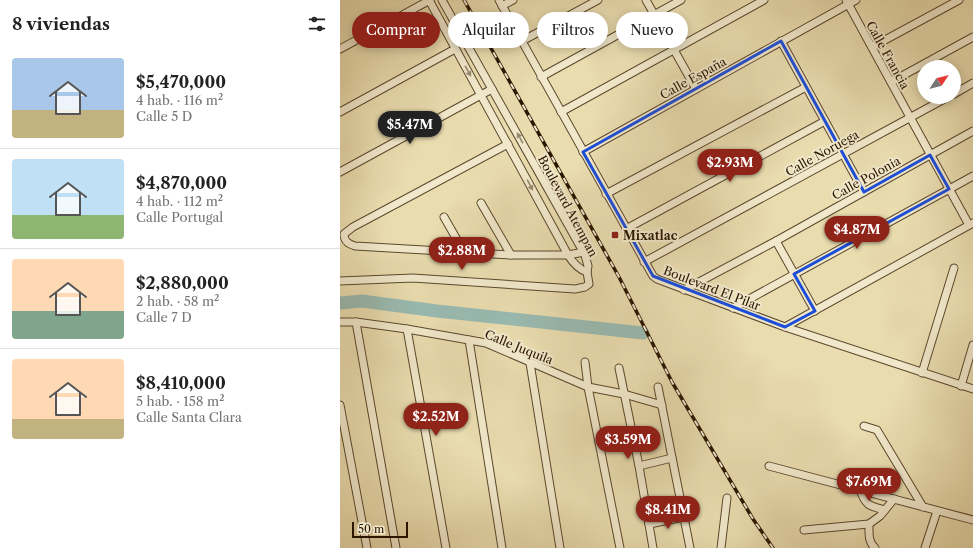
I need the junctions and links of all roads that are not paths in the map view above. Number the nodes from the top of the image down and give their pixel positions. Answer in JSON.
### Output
{"nodes":[{"id":1,"x":429,"y":0,"type":"edge"},
{"id":2,"x":442,"y":0,"type":"edge"},
{"id":3,"x":513,"y":0,"type":"edge"},
{"id":4,"x":598,"y":0,"type":"edge"},
{"id":5,"x":646,"y":0,"type":"edge"},
{"id":6,"x":681,"y":0,"type":"edge"},
{"id":7,"x":764,"y":0,"type":"edge"},
{"id":8,"x":856,"y":0,"type":"edge"},
{"id":9,"x":959,"y":0,"type":"edge"},
{"id":10,"x":847,"y":2,"type":"edge"},
{"id":11,"x":501,"y":3,"type":"edge"},
{"id":12,"x":506,"y":12,"type":"edge"},
{"id":13,"x":653,"y":12,"type":"edge"},
{"id":14,"x":658,"y":12,"type":"edge"},
{"id":15,"x":616,"y":35,"type":"edge"},
{"id":16,"x":529,"y":37,"type":"edge"},
{"id":17,"x":973,"y":37,"type":"edge"},
{"id":18,"x":782,"y":41,"type":"junction"},
{"id":19,"x":872,"y":47,"type":"junction"},
{"id":20,"x":526,"y":48,"type":"edge"},
{"id":21,"x":340,"y":49,"type":"edge"},
{"id":22,"x":456,"y":49,"type":"junction"},
{"id":23,"x":674,"y":50,"type":"junction"},
{"id":24,"x":542,"y":77,"type":"junction"},
{"id":25,"x":891,"y":82,"type":"junction"},
{"id":26,"x":973,"y":83,"type":"edge"},
{"id":27,"x":806,"y":87,"type":"junction"},
{"id":28,"x":696,"y":89,"type":"junction"},
{"id":29,"x":492,"y":90,"type":"junction"},
{"id":30,"x":961,"y":90,"type":"edge"},
{"id":31,"x":481,"y":95,"type":"junction"},
{"id":32,"x":935,"y":104,"type":"edge"},
{"id":33,"x":340,"y":112,"type":"edge"},
{"id":34,"x":561,"y":112,"type":"junction"},
{"id":35,"x":910,"y":118,"type":"junction"},
{"id":36,"x":825,"y":121,"type":"junction"},
{"id":37,"x":973,"y":131,"type":"edge"},
{"id":38,"x":508,"y":144,"type":"junction"},
{"id":39,"x":583,"y":152,"type":"junction"},
{"id":40,"x":843,"y":154,"type":"junction"},
{"id":41,"x":930,"y":155,"type":"junction"},
{"id":42,"x":340,"y":172,"type":"edge"},
{"id":43,"x":973,"y":176,"type":"edge"},
{"id":44,"x":949,"y":189,"type":"junction"},
{"id":45,"x":864,"y":192,"type":"junction"},
{"id":46,"x":606,"y":194,"type":"junction"},
{"id":47,"x":482,"y":203,"type":"dead end"},
{"id":48,"x":444,"y":217,"type":"dead end"},
{"id":49,"x":971,"y":224,"type":"edge"},
{"id":50,"x":626,"y":229,"type":"junction"},
{"id":51,"x":776,"y":241,"type":"junction"},
{"id":52,"x":464,"y":252,"type":"junction"},
{"id":53,"x":584,"y":252,"type":"junction"},
{"id":54,"x":511,"y":255,"type":"junction"},
{"id":55,"x":568,"y":255,"type":"junction"},
{"id":56,"x":644,"y":262,"type":"junction"},
{"id":57,"x":954,"y":268,"type":"dead end"},
{"id":58,"x":587,"y":272,"type":"junction"},
{"id":59,"x":794,"y":274,"type":"junction"},
{"id":60,"x":340,"y":281,"type":"edge"},
{"id":61,"x":684,"y":290,"type":"junction"},
{"id":62,"x":733,"y":308,"type":"junction"},
{"id":63,"x":814,"y":311,"type":"junction"},
{"id":64,"x":340,"y":322,"type":"edge"},
{"id":65,"x":356,"y":322,"type":"junction"},
{"id":66,"x":785,"y":328,"type":"junction"},
{"id":67,"x":406,"y":329,"type":"junction"},
{"id":68,"x":469,"y":340,"type":"junction"},
{"id":69,"x":973,"y":345,"type":"edge"},
{"id":70,"x":585,"y":362,"type":"dead end"},
{"id":71,"x":530,"y":363,"type":"junction"},
{"id":72,"x":619,"y":368,"type":"dead end"},
{"id":73,"x":922,"y":373,"type":"junction"},
{"id":74,"x":961,"y":386,"type":"junction"},
{"id":75,"x":588,"y":387,"type":"junction"},
{"id":76,"x":658,"y":387,"type":"dead end"},
{"id":77,"x":973,"y":389,"type":"edge"},
{"id":78,"x":624,"y":394,"type":"junction"},
{"id":79,"x":340,"y":405,"type":"edge"},
{"id":80,"x":662,"y":405,"type":"junction"},
{"id":81,"x":864,"y":426,"type":"dead end"},
{"id":82,"x":672,"y":458,"type":"junction"},
{"id":83,"x":639,"y":466,"type":"junction"},
{"id":84,"x":769,"y":466,"type":"dead end"},
{"id":85,"x":860,"y":490,"type":"junction"},
{"id":86,"x":727,"y":498,"type":"dead end"},
{"id":87,"x":894,"y":499,"type":"junction"},
{"id":88,"x":923,"y":507,"type":"junction"},
{"id":89,"x":885,"y":510,"type":"junction"},
{"id":90,"x":937,"y":511,"type":"junction"},
{"id":91,"x":684,"y":517,"type":"junction"},
{"id":92,"x":973,"y":520,"type":"edge"},
{"id":93,"x":649,"y":524,"type":"junction"},
{"id":94,"x":869,"y":524,"type":"junction"},
{"id":95,"x":804,"y":530,"type":"dead end"},
{"id":96,"x":367,"y":548,"type":"edge"},
{"id":97,"x":396,"y":548,"type":"edge"},
{"id":98,"x":446,"y":548,"type":"edge"},
{"id":99,"x":502,"y":548,"type":"edge"},
{"id":100,"x":560,"y":548,"type":"edge"},
{"id":101,"x":620,"y":548,"type":"edge"},
{"id":102,"x":653,"y":548,"type":"edge"},
{"id":103,"x":690,"y":548,"type":"edge"},
{"id":104,"x":721,"y":548,"type":"edge"},
{"id":105,"x":875,"y":548,"type":"edge"},
{"id":106,"x":925,"y":548,"type":"edge"}],
"edges":[{"from":1,"to":21,"type":"street"},
{"from":1,"to":22,"type":"street","name":"Boulevard Atempan"},
{"from":2,"to":29,"type":"street","name":"Boulevard Atempan"},
{"from":3,"to":11,"type":"street"},
{"from":4,"to":16,"type":"street"},
{"from":5,"to":13,"type":"street"},
{"from":6,"to":14,"type":"street"},
{"from":7,"to":23,"type":"street"},
{"from":8,"to":10,"type":"street","name":"Calle España"},
{"from":9,"to":19,"type":"street"},
{"from":10,"to":18,"type":"street","name":"Calle España"},
{"from":10,"to":19,"type":"street","name":"Calle Francia"},
{"from":11,"to":12,"type":"street","name":"Boulevard El Pilar"},
{"from":15,"to":24,"type":"street"},
{"from":17,"to":25,"type":"street"},
{"from":18,"to":27,"type":"street"},
{"from":18,"to":28,"type":"street","name":"Calle España"},
{"from":19,"to":25,"type":"street","name":"Calle Francia"},
{"from":20,"to":24,"type":"street","name":"Boulevard El Pilar"},
{"from":22,"to":31,"type":"street","name":"Boulevard Atempan","one_way":true},
{"from":22,"to":33,"type":"street"},
{"from":23,"to":28,"type":"street"},
{"from":23,"to":34,"type":"street"},
{"from":24,"to":34,"type":"street","name":"Boulevard El Pilar"},
{"from":25,"to":35,"type":"street","name":"Calle Francia"},
{"from":26,"to":30,"type":"street"},
{"from":27,"to":36,"type":"street"},
{"from":27,"to":46,"type":"street"},
{"from":28,"to":39,"type":"street","name":"Calle España"},
{"from":29,"to":31,"type":"street"},
{"from":53,"to":29,"type":"street","name":"Boulevard Atempan","one_way":true},
{"from":31,"to":38,"type":"street","name":"Boulevard Atempan"},
{"from":31,"to":42,"type":"street"},
{"from":32,"to":35,"type":"street","name":"Calle Noruega"},
{"from":34,"to":39,"type":"street","name":"Boulevard El Pilar"},
{"from":35,"to":40,"type":"street","name":"Calle Noruega"},
{"from":35,"to":41,"type":"street","name":"Calle Francia"},
{"from":36,"to":40,"type":"street"},
{"from":36,"to":50,"type":"street"},
{"from":37,"to":41,"type":"street","name":"Calle Polonia"},
{"from":38,"to":52,"type":"street"},
{"from":38,"to":55,"type":"street","name":"Boulevard Atempan","one_way":true},
{"from":39,"to":46,"type":"street","name":"Boulevard El Pilar"},
{"from":40,"to":45,"type":"street"},
{"from":40,"to":56,"type":"street","name":"Calle Noruega"},
{"from":41,"to":44,"type":"street","name":"Calle Francia"},
{"from":41,"to":45,"type":"street","name":"Calle Polonia"},
{"from":43,"to":44,"type":"street"},
{"from":44,"to":49,"type":"street","name":"Calle Francia"},
{"from":44,"to":59,"type":"street"},
{"from":45,"to":51,"type":"street","name":"Calle Polonia"},
{"from":46,"to":50,"type":"street","name":"Boulevard El Pilar"},
{"from":47,"to":54,"type":"street"},
{"from":48,"to":52,"type":"street"},
{"from":49,"to":63,"type":"street"},
{"from":50,"to":56,"type":"street","name":"Boulevard El Pilar"},
{"from":51,"to":59,"type":"street"},
{"from":51,"to":61,"type":"street","name":"Calle Polonia"},
{"from":52,"to":54,"type":"street"},
{"from":53,"to":55,"type":"street"},
{"from":53,"to":58,"type":"street","name":"Boulevard Atempan"},
{"from":54,"to":55,"type":"street"},
{"from":55,"to":58,"type":"street","name":"Boulevard Atempan"},
{"from":56,"to":61,"type":"street","name":"Boulevard El Pilar"},
{"from":57,"to":73,"type":"street"},
{"from":58,"to":60,"type":"street"},
{"from":59,"to":62,"type":"street"},
{"from":59,"to":63,"type":"street"},
{"from":61,"to":62,"type":"street","name":"Boulevard El Pilar"},
{"from":62,"to":66,"type":"street","name":"Boulevard El Pilar"},
{"from":63,"to":66,"type":"street"},
{"from":64,"to":65,"type":"street","name":"Calle Juquila"},
{"from":65,"to":67,"type":"street","name":"Calle Juquila"},
{"from":65,"to":97,"type":"street"},
{"from":66,"to":73,"type":"street","name":"Boulevard El Pilar"},
{"from":67,"to":68,"type":"street","name":"Calle Juquila"},
{"from":67,"to":98,"type":"street"},
{"from":68,"to":71,"type":"street","name":"Calle Juquila"},
{"from":68,"to":99,"type":"street"},
{"from":69,"to":74,"type":"street"},
{"from":70,"to":75,"type":"street"},
{"from":71,"to":75,"type":"street","name":"Calle Juquila"},
{"from":71,"to":100,"type":"street"},
{"from":72,"to":78,"type":"street"},
{"from":73,"to":74,"type":"street","name":"Boulevard El Pilar"},
{"from":74,"to":77,"type":"street","name":"Boulevard El Pilar"},
{"from":75,"to":78,"type":"street","name":"Calle Juquila"},
{"from":75,"to":101,"type":"street"},
{"from":76,"to":80,"type":"street"},
{"from":78,"to":80,"type":"street","name":"Calle Juquila"},
{"from":78,"to":83,"type":"street"},
{"from":79,"to":96,"type":"street"},
{"from":80,"to":82,"type":"street"},
{"from":81,"to":88,"type":"street"},
{"from":82,"to":83,"type":"street"},
{"from":82,"to":91,"type":"street"},
{"from":83,"to":93,"type":"street"},
{"from":84,"to":85,"type":"street"},
{"from":85,"to":87,"type":"street"},
{"from":85,"to":89,"type":"street"},
{"from":86,"to":104,"type":"street"},
{"from":87,"to":88,"type":"street"},
{"from":87,"to":89,"type":"street"},
{"from":88,"to":90,"type":"street"},
{"from":89,"to":94,"type":"street"},
{"from":90,"to":92,"type":"street"},
{"from":90,"to":106,"type":"street"},
{"from":91,"to":93,"type":"street"},
{"from":91,"to":103,"type":"street"},
{"from":93,"to":102,"type":"street"},
{"from":94,"to":95,"type":"street"},
{"from":94,"to":105,"type":"street"}]}
